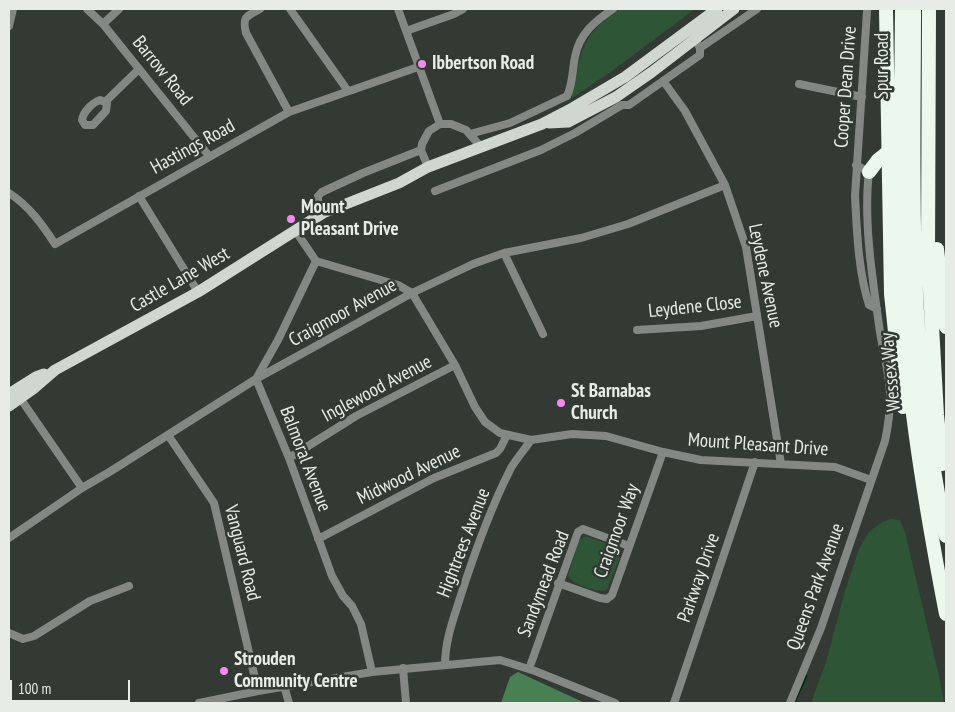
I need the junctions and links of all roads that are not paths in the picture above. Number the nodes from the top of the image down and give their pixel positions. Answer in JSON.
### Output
{"nodes":[{"id":1,"x":13,"y":9,"type":"edge"},
{"id":2,"x":87,"y":9,"type":"edge"},
{"id":3,"x":119,"y":9,"type":"edge"},
{"id":4,"x":260,"y":9,"type":"edge"},
{"id":5,"x":290,"y":9,"type":"edge"},
{"id":6,"x":398,"y":9,"type":"edge"},
{"id":7,"x":463,"y":9,"type":"edge"},
{"id":8,"x":613,"y":9,"type":"edge"},
{"id":9,"x":717,"y":9,"type":"edge"},
{"id":10,"x":734,"y":9,"type":"edge"},
{"id":11,"x":757,"y":9,"type":"edge"},
{"id":12,"x":886,"y":9,"type":"edge"},
{"id":13,"x":902,"y":9,"type":"edge"},
{"id":14,"x":914,"y":9,"type":"edge"},
{"id":15,"x":929,"y":9,"type":"edge"},
{"id":16,"x":867,"y":11,"type":"dead end"},
{"id":17,"x":103,"y":24,"type":"junction"},
{"id":18,"x":9,"y":26,"type":"edge"},
{"id":19,"x":406,"y":31,"type":"junction"},
{"id":20,"x":698,"y":43,"type":"junction"},
{"id":21,"x":418,"y":67,"type":"junction"},
{"id":22,"x":139,"y":68,"type":"junction"},
{"id":23,"x":625,"y":77,"type":"junction"},
{"id":24,"x":664,"y":82,"type":"junction"},
{"id":25,"x":799,"y":84,"type":"dead end"},
{"id":26,"x":348,"y":91,"type":"junction"},
{"id":27,"x":566,"y":96,"type":"junction"},
{"id":28,"x":862,"y":97,"type":"junction"},
{"id":29,"x":619,"y":101,"type":"junction"},
{"id":30,"x":105,"y":102,"type":"dead end"},
{"id":31,"x":569,"y":110,"type":"junction"},
{"id":32,"x":289,"y":112,"type":"junction"},
{"id":33,"x":921,"y":113,"type":"junction"},
{"id":34,"x":902,"y":123,"type":"joint"},
{"id":35,"x":440,"y":124,"type":"junction"},
{"id":36,"x":542,"y":124,"type":"junction"},
{"id":37,"x":470,"y":134,"type":"junction"},
{"id":38,"x":481,"y":147,"type":"junction"},
{"id":39,"x":421,"y":150,"type":"junction"},
{"id":40,"x":888,"y":152,"type":"junction"},
{"id":41,"x":209,"y":156,"type":"junction"},
{"id":42,"x":856,"y":165,"type":"junction"},
{"id":43,"x":428,"y":168,"type":"junction"},
{"id":44,"x":869,"y":172,"type":"junction"},
{"id":45,"x":724,"y":185,"type":"junction"},
{"id":46,"x":435,"y":191,"type":"dead end"},
{"id":47,"x":9,"y":193,"type":"edge"},
{"id":48,"x":139,"y":196,"type":"junction"},
{"id":49,"x":323,"y":213,"type":"junction"},
{"id":50,"x":296,"y":230,"type":"junction"},
{"id":51,"x":504,"y":253,"type":"junction"},
{"id":52,"x":316,"y":261,"type":"junction"},
{"id":53,"x":198,"y":292,"type":"junction"},
{"id":54,"x":412,"y":293,"type":"junction"},
{"id":55,"x":877,"y":309,"type":"junction"},
{"id":56,"x":757,"y":316,"type":"junction"},
{"id":57,"x":946,"y":327,"type":"edge"},
{"id":58,"x":637,"y":330,"type":"dead end"},
{"id":59,"x":543,"y":334,"type":"dead end"},
{"id":60,"x":455,"y":365,"type":"junction"},
{"id":61,"x":52,"y":372,"type":"junction"},
{"id":62,"x":256,"y":379,"type":"junction"},
{"id":63,"x":9,"y":394,"type":"edge"},
{"id":64,"x":20,"y":398,"type":"junction"},
{"id":65,"x":9,"y":406,"type":"edge"},
{"id":66,"x":168,"y":435,"type":"junction"},
{"id":67,"x":507,"y":435,"type":"junction"},
{"id":68,"x":531,"y":440,"type":"junction"},
{"id":69,"x":663,"y":452,"type":"junction"},
{"id":70,"x":289,"y":458,"type":"junction"},
{"id":71,"x":756,"y":462,"type":"junction"},
{"id":72,"x":781,"y":464,"type":"junction"},
{"id":73,"x":871,"y":480,"type":"junction"},
{"id":74,"x":82,"y":488,"type":"junction"},
{"id":75,"x":946,"y":497,"type":"edge"},
{"id":76,"x":946,"y":536,"type":"edge"},
{"id":77,"x":9,"y":538,"type":"edge"},
{"id":78,"x":318,"y":539,"type":"junction"},
{"id":79,"x":629,"y":546,"type":"junction"},
{"id":80,"x":934,"y":549,"type":"junction"},
{"id":81,"x":558,"y":583,"type":"junction"},
{"id":82,"x":128,"y":586,"type":"dead end"},
{"id":83,"x":946,"y":614,"type":"edge"},
{"id":84,"x":9,"y":633,"type":"edge"},
{"id":85,"x":445,"y":665,"type":"junction"},
{"id":86,"x":403,"y":668,"type":"junction"},
{"id":87,"x":529,"y":669,"type":"junction"},
{"id":88,"x":372,"y":672,"type":"junction"},
{"id":89,"x":284,"y":686,"type":"junction"},
{"id":90,"x":258,"y":690,"type":"junction"},
{"id":91,"x":202,"y":703,"type":"edge"},
{"id":92,"x":289,"y":703,"type":"edge"},
{"id":93,"x":406,"y":703,"type":"edge"},
{"id":94,"x":615,"y":703,"type":"edge"},
{"id":95,"x":674,"y":703,"type":"edge"},
{"id":96,"x":790,"y":703,"type":"edge"}],
"edges":[{"from":1,"to":18,"type":"street"},
{"from":2,"to":17,"type":"street","name":"Barrow Road"},
{"from":3,"to":17,"type":"street"},
{"from":4,"to":32,"type":"street"},
{"from":5,"to":26,"type":"street"},
{"from":6,"to":19,"type":"street"},
{"from":7,"to":19,"type":"street"},
{"from":8,"to":27,"type":"street"},
{"from":9,"to":23,"type":"main road","name":"Castle Lane West"},
{"from":10,"to":20,"type":"main road","name":"Castle Lane West"},
{"from":11,"to":20,"type":"street","name":"Castle Lane West"},
{"from":12,"to":40,"type":"highway"},
{"from":13,"to":34,"type":"highway","name":"Spur Road"},
{"from":14,"to":33,"type":"highway","name":"Spur Road"},
{"from":15,"to":33,"type":"highway"},
{"from":16,"to":28,"type":"street","name":"Cooper Dean Drive"},
{"from":17,"to":22,"type":"street","name":"Barrow Road"},
{"from":19,"to":21,"type":"street"},
{"from":20,"to":23,"type":"main road"},
{"from":20,"to":24,"type":"street","name":"Castle Lane West"},
{"from":20,"to":29,"type":"main road","name":"Castle Lane West"},
{"from":21,"to":26,"type":"street","name":"Hastings Road"},
{"from":21,"to":35,"type":"street"},
{"from":22,"to":30,"type":"street"},
{"from":22,"to":41,"type":"street","name":"Barrow Road"},
{"from":23,"to":31,"type":"main road","name":"Castle Lane West"},
{"from":24,"to":29,"type":"street","name":"Castle Lane West"},
{"from":24,"to":45,"type":"street","name":"Leydene Avenue"},
{"from":25,"to":28,"type":"street"},
{"from":26,"to":32,"type":"street","name":"Hastings Road"},
{"from":27,"to":31,"type":"street"},
{"from":27,"to":37,"type":"street"},
{"from":28,"to":42,"type":"street","name":"Cooper Dean Drive"},
{"from":29,"to":36,"type":"main road","name":"Castle Lane West"},
{"from":29,"to":46,"type":"street","name":"Castle Lane West"},
{"from":31,"to":36,"type":"main road","name":"Castle Lane West"},
{"from":32,"to":41,"type":"street","name":"Hastings Road"},
{"from":33,"to":57,"type":"highway"},
{"from":33,"to":75,"type":"highway"},
{"from":33,"to":76,"type":"highway","name":"Wessex Way"},
{"from":34,"to":80,"type":"highway","name":"Wessex Way"},
{"from":35,"to":37,"type":"street"},
{"from":35,"to":39,"type":"street"},
{"from":36,"to":38,"type":"main road","name":"Castle Lane West"},
{"from":37,"to":38,"type":"street"},
{"from":38,"to":43,"type":"main road","name":"Castle Lane West"},
{"from":39,"to":43,"type":"street"},
{"from":39,"to":49,"type":"street"},
{"from":40,"to":44,"type":"highway"},
{"from":40,"to":80,"type":"highway"},
{"from":41,"to":48,"type":"street","name":"Hastings Road"},
{"from":42,"to":44,"type":"street","name":"Cooper Dean Drive"},
{"from":42,"to":55,"type":"street","name":"Cooper Dean Drive"},
{"from":43,"to":49,"type":"main road","name":"Castle Lane West"},
{"from":44,"to":55,"type":"street","name":"Cooper Dean Drive"},
{"from":45,"to":51,"type":"street","name":"Craigmoor Avenue"},
{"from":45,"to":56,"type":"street","name":"Leydene Avenue"},
{"from":47,"to":48,"type":"street","name":"Hastings Road"},
{"from":48,"to":53,"type":"street"},
{"from":49,"to":50,"type":"main road","name":"Castle Lane West"},
{"from":50,"to":52,"type":"street"},
{"from":50,"to":53,"type":"main road","name":"Castle Lane West"},
{"from":51,"to":54,"type":"street","name":"Craigmoor Avenue"},
{"from":51,"to":59,"type":"street"},
{"from":52,"to":54,"type":"street"},
{"from":52,"to":62,"type":"street"},
{"from":53,"to":61,"type":"main road","name":"Castle Lane West"},
{"from":54,"to":60,"type":"street","name":"Mount Pleasant Drive"},
{"from":54,"to":62,"type":"street","name":"Craigmoor Avenue"},
{"from":55,"to":73,"type":"street","name":"Cooper Dean Drive"},
{"from":56,"to":58,"type":"street","name":"Leydene Close"},
{"from":56,"to":72,"type":"street","name":"Leydene Avenue"},
{"from":60,"to":67,"type":"street","name":"Mount Pleasant Drive"},
{"from":60,"to":70,"type":"street","name":"Inglewood Avenue"},
{"from":61,"to":63,"type":"main road","name":"Castle Lane West"},
{"from":61,"to":64,"type":"main road","name":"Castle Lane West"},
{"from":62,"to":66,"type":"street","name":"Craigmoor Avenue"},
{"from":62,"to":70,"type":"street","name":"Balmoral Avenue"},
{"from":64,"to":65,"type":"main road","name":"Castle Lane West"},
{"from":64,"to":74,"type":"street"},
{"from":66,"to":74,"type":"street","name":"Craigmoor Avenue"},
{"from":66,"to":90,"type":"street","name":"Vanguard Road"},
{"from":67,"to":68,"type":"street","name":"Mount Pleasant Drive"},
{"from":67,"to":78,"type":"street","name":"Midwood Avenue"},
{"from":68,"to":69,"type":"street","name":"Mount Pleasant Drive"},
{"from":68,"to":85,"type":"street","name":"Hightrees Avenue"},
{"from":69,"to":71,"type":"street","name":"Mount Pleasant Drive"},
{"from":69,"to":79,"type":"street","name":"Craigmoor Way"},
{"from":70,"to":78,"type":"street","name":"Balmoral Avenue"},
{"from":71,"to":72,"type":"street","name":"Mount Pleasant Drive"},
{"from":71,"to":95,"type":"street","name":"Parkway Drive"},
{"from":72,"to":73,"type":"street","name":"Mount Pleasant Drive"},
{"from":73,"to":96,"type":"street","name":"Queens Park Avenue"},
{"from":74,"to":77,"type":"street","name":"Craigmoor Avenue"},
{"from":78,"to":88,"type":"street","name":"Balmoral Avenue"},
{"from":79,"to":81,"type":"street","name":"Craigmoor Way"},
{"from":79,"to":81,"type":"street","name":"Sandymead Road"},
{"from":80,"to":83,"type":"highway","name":"Wessex Way"},
{"from":81,"to":87,"type":"street","name":"Sandymead Road"},
{"from":82,"to":84,"type":"street"},
{"from":85,"to":86,"type":"street"},
{"from":85,"to":87,"type":"street"},
{"from":86,"to":88,"type":"street"},
{"from":86,"to":93,"type":"street"},
{"from":87,"to":94,"type":"street"},
{"from":88,"to":89,"type":"street"},
{"from":89,"to":90,"type":"street"},
{"from":89,"to":92,"type":"street"},
{"from":90,"to":91,"type":"street"}]}
